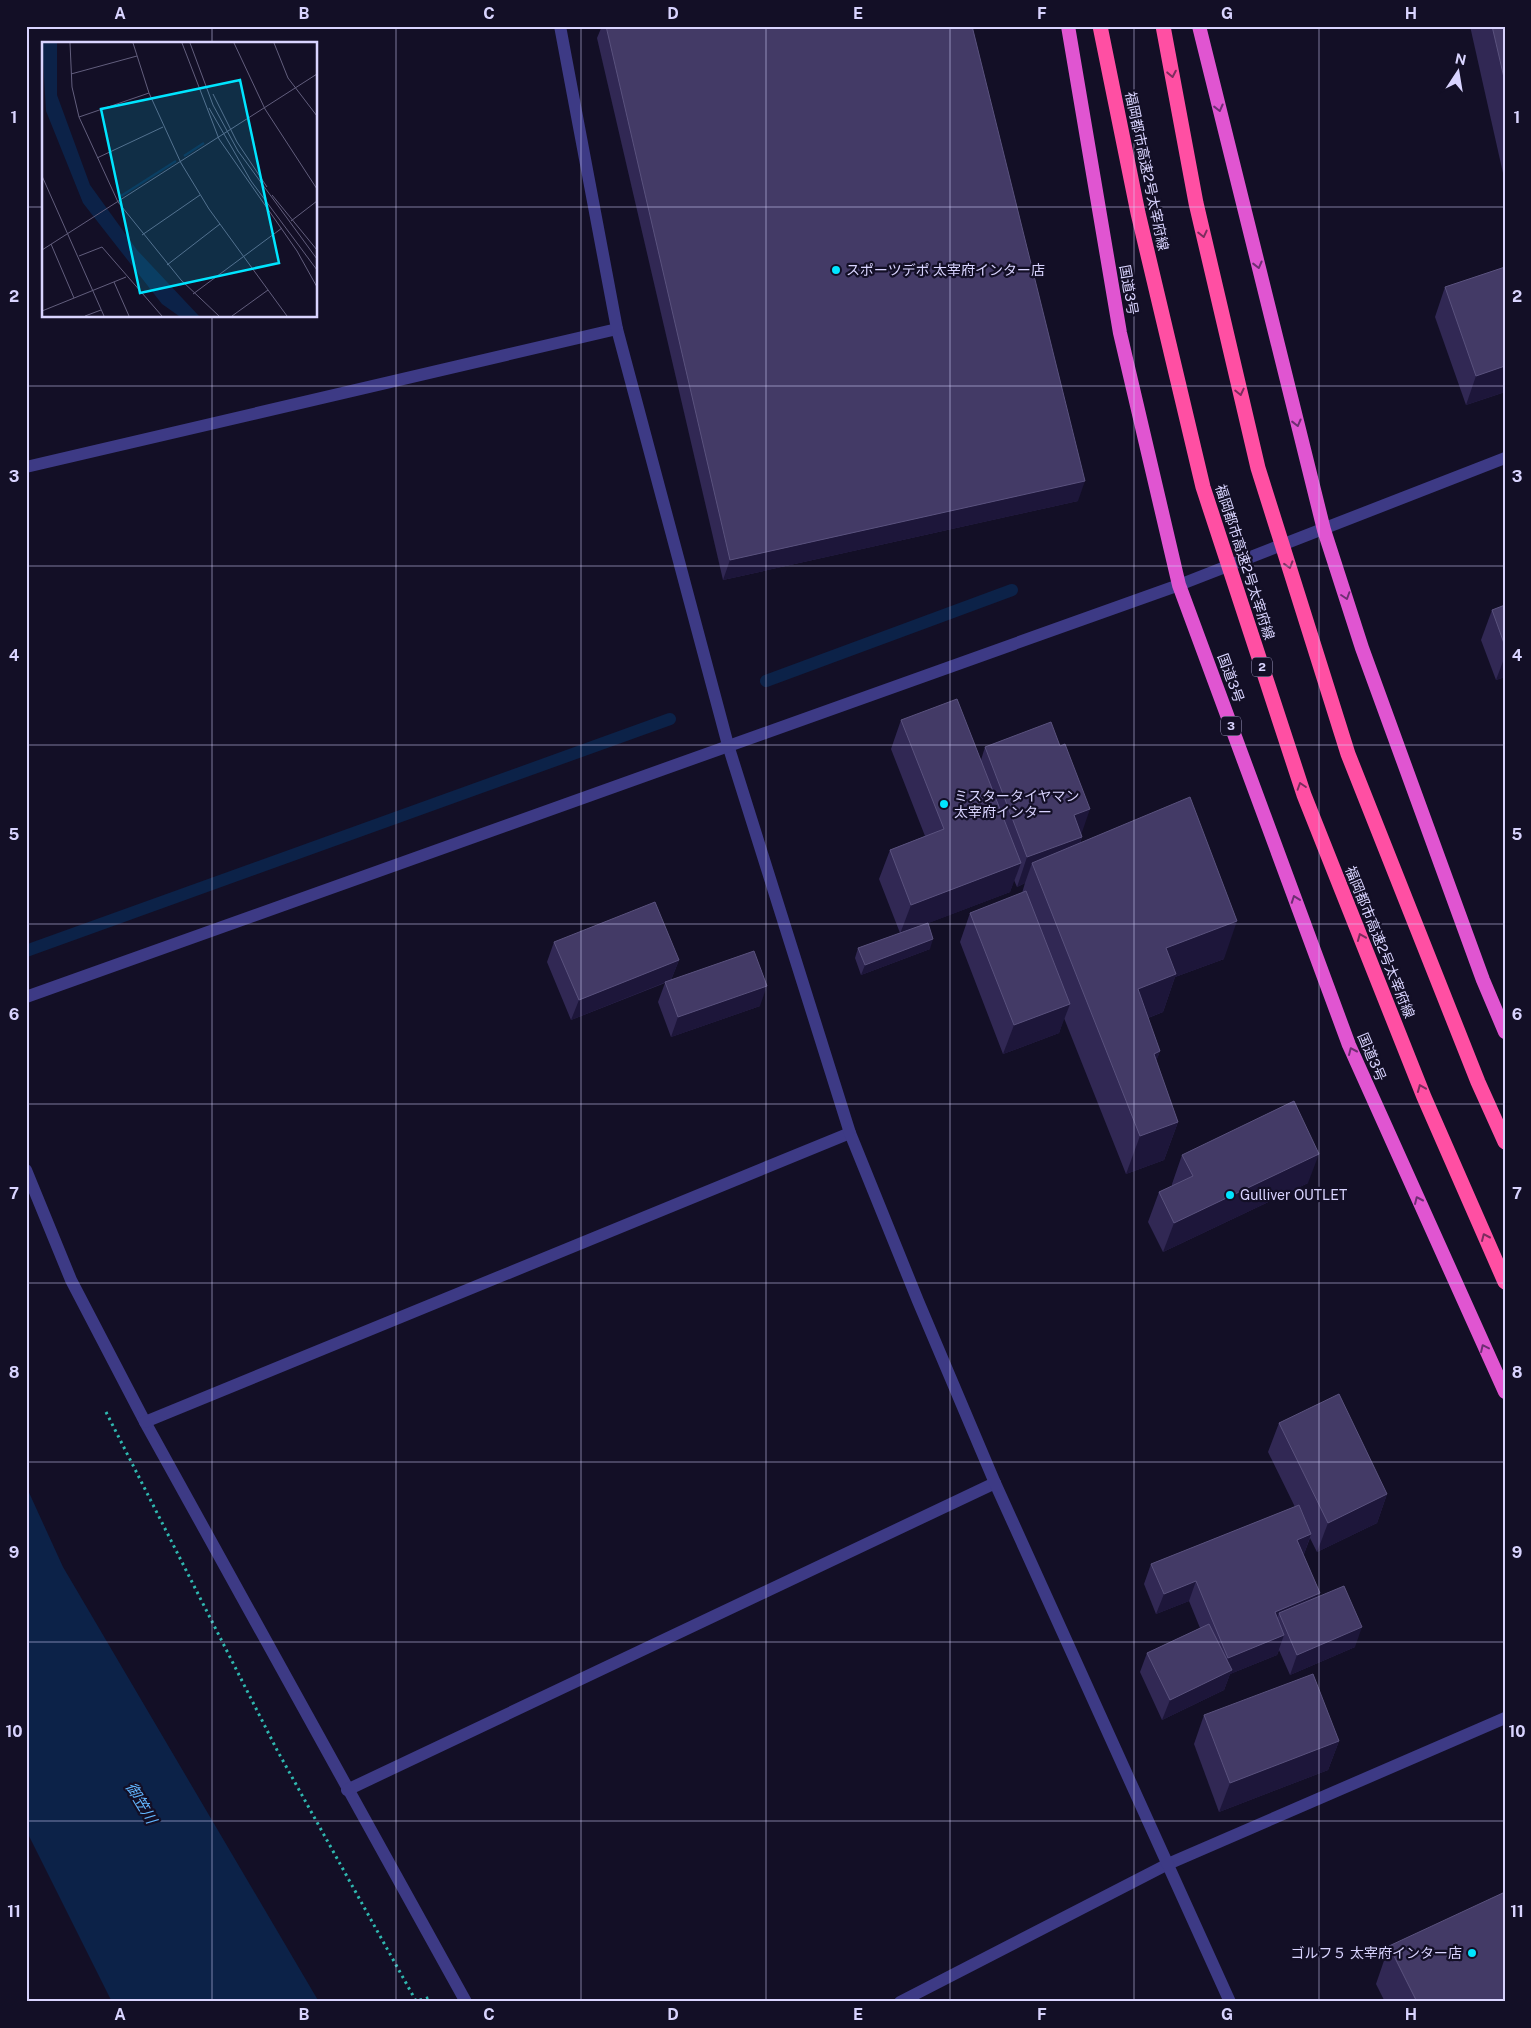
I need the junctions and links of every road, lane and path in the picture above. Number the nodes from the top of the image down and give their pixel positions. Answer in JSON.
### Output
{"nodes":[{"id":1,"x":560,"y":26,"type":"edge"},
{"id":2,"x":1068,"y":26,"type":"edge"},
{"id":3,"x":1100,"y":26,"type":"edge"},
{"id":4,"x":1163,"y":26,"type":"edge"},
{"id":5,"x":1199,"y":26,"type":"edge"},
{"id":6,"x":617,"y":329,"type":"junction"},
{"id":7,"x":1505,"y":458,"type":"edge"},
{"id":8,"x":26,"y":467,"type":"edge"},
{"id":9,"x":1324,"y":530,"type":"junction"},
{"id":10,"x":1180,"y":585,"type":"junction"},
{"id":11,"x":728,"y":745,"type":"junction"},
{"id":12,"x":26,"y":997,"type":"edge"},
{"id":13,"x":1505,"y":1032,"type":"edge"},
{"id":14,"x":850,"y":1133,"type":"junction"},
{"id":15,"x":1505,"y":1142,"type":"edge"},
{"id":16,"x":26,"y":1170,"type":"edge"},
{"id":17,"x":1505,"y":1282,"type":"edge"},
{"id":18,"x":1505,"y":1392,"type":"edge"},
{"id":19,"x":102,"y":1404,"type":"dead end"},
{"id":20,"x":145,"y":1422,"type":"junction"},
{"id":21,"x":995,"y":1483,"type":"junction"},
{"id":22,"x":1505,"y":1718,"type":"edge"},
{"id":23,"x":347,"y":1790,"type":"junction"},
{"id":24,"x":1168,"y":1864,"type":"junction"},
{"id":25,"x":458,"y":1989,"type":"junction"},
{"id":26,"x":415,"y":2001,"type":"edge"},
{"id":27,"x":466,"y":2002,"type":"edge"},
{"id":28,"x":900,"y":2002,"type":"edge"},
{"id":29,"x":1230,"y":2002,"type":"edge"}],
"edges":[{"from":1,"to":6,"type":"street"},
{"from":2,"to":10,"type":"highway","name":"国道3号","number":"3"},
{"from":17,"to":3,"type":"highway","name":"福岡都市高速2号太宰府線","number":"2","one_way":true,"bridge":true},
{"from":4,"to":15,"type":"highway","one_way":true,"bridge":true},
{"from":5,"to":9,"type":"highway","one_way":true},
{"from":6,"to":8,"type":"street"},
{"from":6,"to":11,"type":"street"},
{"from":7,"to":9,"type":"street"},
{"from":9,"to":10,"type":"street"},
{"from":9,"to":13,"type":"highway","one_way":true},
{"from":10,"to":11,"type":"street"},
{"from":18,"to":10,"type":"highway","name":"国道3号","number":"3","one_way":true},
{"from":11,"to":12,"type":"street"},
{"from":11,"to":14,"type":"street"},
{"from":14,"to":20,"type":"street"},
{"from":14,"to":21,"type":"street"},
{"from":16,"to":20,"type":"street"},
{"from":19,"to":26,"type":"path"},
{"from":20,"to":23,"type":"street"},
{"from":21,"to":23,"type":"street"},
{"from":21,"to":24,"type":"street"},
{"from":22,"to":24,"type":"street"},
{"from":23,"to":25,"type":"street"},
{"from":24,"to":28,"type":"street"},
{"from":24,"to":29,"type":"street"},
{"from":25,"to":26,"type":"path"},
{"from":25,"to":27,"type":"street"}]}
